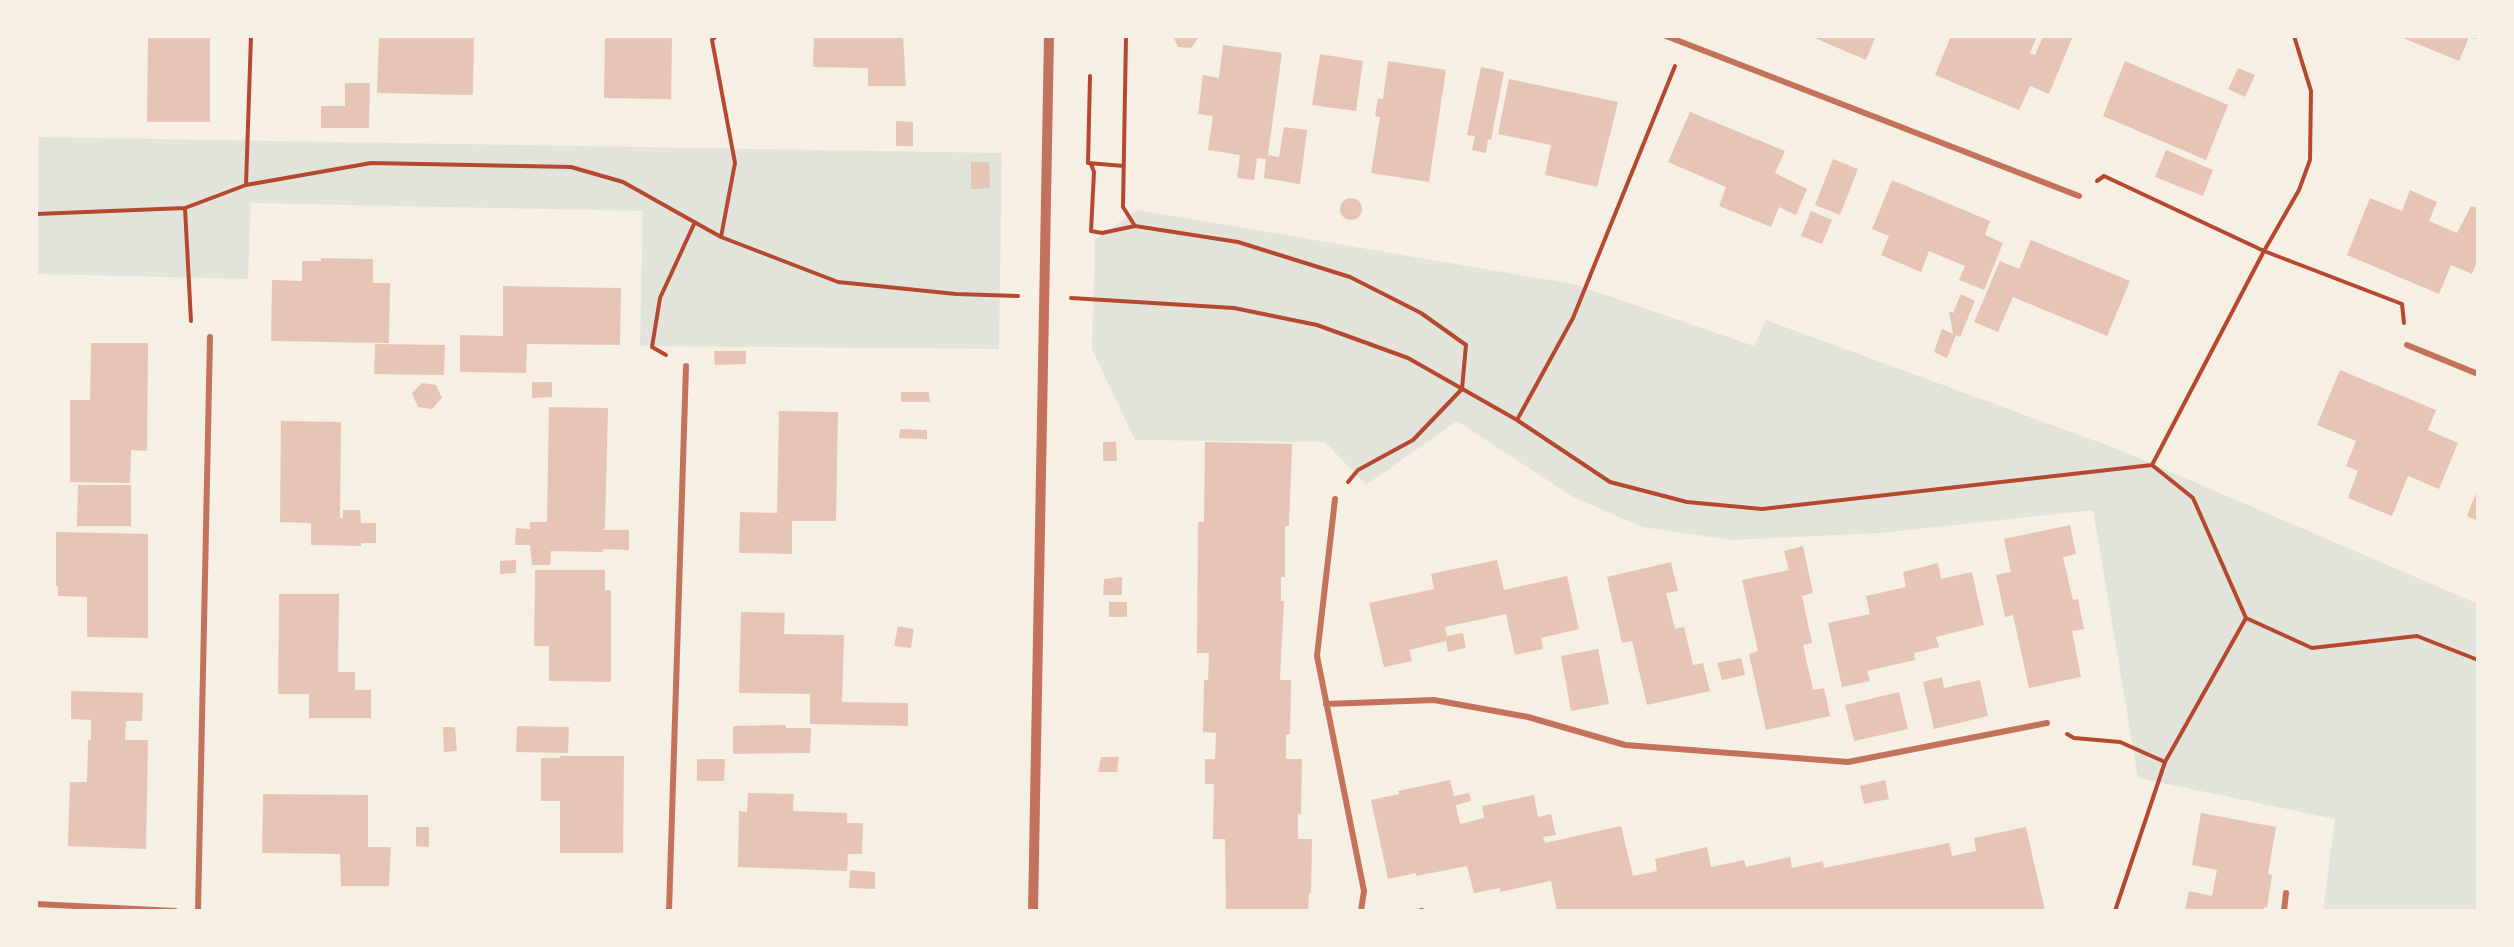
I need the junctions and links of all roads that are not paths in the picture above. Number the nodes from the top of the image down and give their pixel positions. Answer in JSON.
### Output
{"nodes":[{"id":1,"x":1049,"y":36,"type":"edge"},
{"id":2,"x":1665,"y":36,"type":"edge"},
{"id":3,"x":2079,"y":196,"type":"road end"},
{"id":4,"x":210,"y":337,"type":"road end"},
{"id":5,"x":2407,"y":345,"type":"road end"},
{"id":6,"x":686,"y":366,"type":"road end"},
{"id":7,"x":2478,"y":374,"type":"edge"},
{"id":8,"x":1335,"y":499,"type":"road end"},
{"id":9,"x":1326,"y":704,"type":"junction"},
{"id":10,"x":2047,"y":723,"type":"road end"},
{"id":11,"x":2286,"y":894,"type":"dead end"},
{"id":12,"x":36,"y":904,"type":"edge"},
{"id":13,"x":175,"y":911,"type":"edge"},
{"id":14,"x":198,"y":911,"type":"edge"},
{"id":15,"x":669,"y":911,"type":"edge"},
{"id":16,"x":1033,"y":911,"type":"edge"},
{"id":17,"x":1361,"y":911,"type":"edge"},
{"id":18,"x":2284,"y":911,"type":"edge"}],
"edges":[{"from":1,"to":16,"type":"street"},
{"from":2,"to":3,"type":"street"},
{"from":4,"to":14,"type":"street"},
{"from":5,"to":7,"type":"street"},
{"from":6,"to":15,"type":"street"},
{"from":8,"to":9,"type":"street"},
{"from":9,"to":10,"type":"street"},
{"from":9,"to":17,"type":"street"},
{"from":11,"to":18,"type":"street"},
{"from":12,"to":13,"type":"street"}]}
